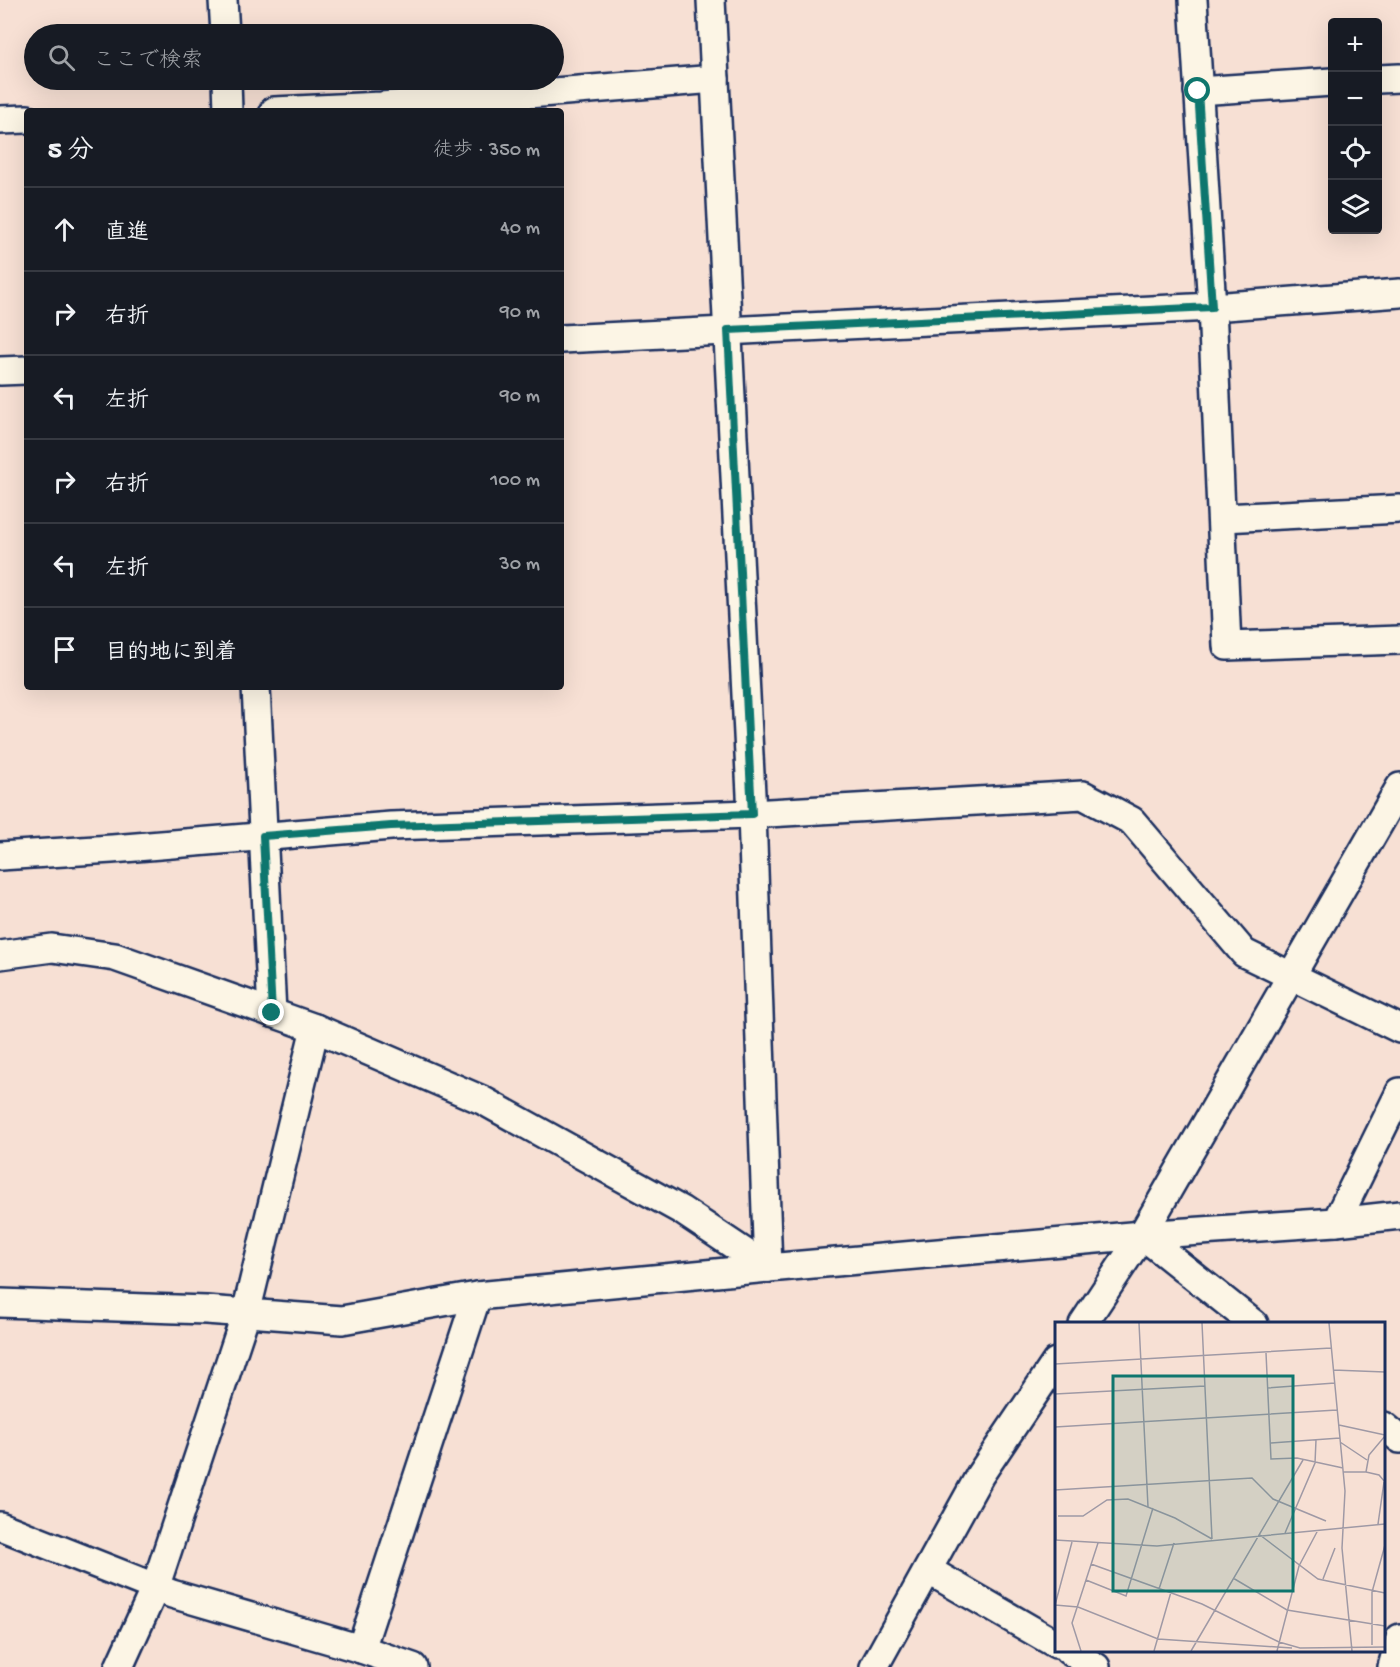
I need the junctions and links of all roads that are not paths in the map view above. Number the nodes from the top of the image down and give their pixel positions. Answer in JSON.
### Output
{"nodes":[{"id":1,"x":223,"y":0,"type":"edge"},
{"id":2,"x":711,"y":0,"type":"edge"},
{"id":3,"x":1193,"y":0,"type":"edge"},
{"id":4,"x":224,"y":24,"type":"edge"},
{"id":5,"x":1400,"y":78,"type":"edge"},
{"id":6,"x":715,"y":79,"type":"junction"},
{"id":7,"x":1382,"y":79,"type":"edge"},
{"id":8,"x":1328,"y":82,"type":"edge"},
{"id":9,"x":227,"y":90,"type":"edge"},
{"id":10,"x":1198,"y":91,"type":"junction"},
{"id":11,"x":228,"y":108,"type":"edge"},
{"id":12,"x":338,"y":108,"type":"edge"},
{"id":13,"x":24,"y":119,"type":"edge"},
{"id":14,"x":0,"y":120,"type":"edge"},
{"id":15,"x":1400,"y":293,"type":"edge"},
{"id":16,"x":1212,"y":307,"type":"junction"},
{"id":17,"x":728,"y":330,"type":"junction"},
{"id":18,"x":564,"y":339,"type":"edge"},
{"id":19,"x":24,"y":370,"type":"edge"},
{"id":20,"x":0,"y":371,"type":"edge"},
{"id":21,"x":1400,"y":509,"type":"edge"},
{"id":22,"x":1223,"y":518,"type":"junction"},
{"id":23,"x":1400,"y":640,"type":"edge"},
{"id":24,"x":256,"y":690,"type":"edge"},
{"id":25,"x":1400,"y":787,"type":"edge"},
{"id":26,"x":752,"y":814,"type":"junction"},
{"id":27,"x":263,"y":836,"type":"junction"},
{"id":28,"x":0,"y":856,"type":"edge"},
{"id":29,"x":0,"y":955,"type":"edge"},
{"id":30,"x":1291,"y":976,"type":"junction"},
{"id":31,"x":272,"y":1013,"type":"junction"},
{"id":32,"x":315,"y":1028,"type":"junction"},
{"id":33,"x":1400,"y":1029,"type":"edge"},
{"id":34,"x":1400,"y":1092,"type":"edge"},
{"id":35,"x":1400,"y":1215,"type":"edge"},
{"id":36,"x":1336,"y":1222,"type":"junction"},
{"id":37,"x":1142,"y":1236,"type":"junction"},
{"id":38,"x":768,"y":1268,"type":"junction"},
{"id":39,"x":477,"y":1296,"type":"junction"},
{"id":40,"x":0,"y":1303,"type":"edge"},
{"id":41,"x":246,"y":1313,"type":"junction"},
{"id":42,"x":1084,"y":1322,"type":"edge"},
{"id":43,"x":1253,"y":1322,"type":"edge"},
{"id":44,"x":1055,"y":1363,"type":"edge"},
{"id":45,"x":1385,"y":1428,"type":"edge"},
{"id":46,"x":1400,"y":1439,"type":"edge"},
{"id":47,"x":0,"y":1526,"type":"edge"},
{"id":48,"x":928,"y":1570,"type":"junction"},
{"id":49,"x":155,"y":1587,"type":"junction"},
{"id":50,"x":1400,"y":1638,"type":"edge"},
{"id":51,"x":1055,"y":1643,"type":"edge"},
{"id":52,"x":361,"y":1649,"type":"junction"},
{"id":53,"x":1071,"y":1652,"type":"edge"},
{"id":54,"x":119,"y":1667,"type":"edge"},
{"id":55,"x":414,"y":1667,"type":"edge"},
{"id":56,"x":874,"y":1667,"type":"edge"},
{"id":57,"x":1096,"y":1667,"type":"edge"},
{"id":58,"x":1392,"y":1667,"type":"edge"}],
"edges":[{"from":1,"to":4,"type":"street"},
{"from":2,"to":6,"type":"street"},
{"from":3,"to":10,"type":"street"},
{"from":5,"to":7,"type":"street"},
{"from":6,"to":12,"type":"street"},
{"from":6,"to":17,"type":"street"},
{"from":8,"to":10,"type":"street"},
{"from":9,"to":11,"type":"street"},
{"from":10,"to":16,"type":"street"},
{"from":13,"to":14,"type":"street"},
{"from":15,"to":16,"type":"street"},
{"from":16,"to":17,"type":"street"},
{"from":16,"to":22,"type":"street"},
{"from":17,"to":18,"type":"street"},
{"from":17,"to":26,"type":"street"},
{"from":19,"to":20,"type":"street"},
{"from":21,"to":22,"type":"street"},
{"from":22,"to":23,"type":"street"},
{"from":24,"to":27,"type":"street"},
{"from":25,"to":30,"type":"street"},
{"from":26,"to":27,"type":"street"},
{"from":26,"to":30,"type":"street"},
{"from":26,"to":38,"type":"street"},
{"from":27,"to":28,"type":"street"},
{"from":27,"to":31,"type":"street"},
{"from":29,"to":31,"type":"street"},
{"from":30,"to":33,"type":"street"},
{"from":30,"to":37,"type":"street"},
{"from":31,"to":32,"type":"street"},
{"from":32,"to":38,"type":"street"},
{"from":32,"to":41,"type":"street"},
{"from":34,"to":36,"type":"street"},
{"from":35,"to":36,"type":"street"},
{"from":36,"to":37,"type":"street"},
{"from":37,"to":38,"type":"street"},
{"from":37,"to":42,"type":"street"},
{"from":37,"to":43,"type":"street"},
{"from":38,"to":39,"type":"street"},
{"from":39,"to":41,"type":"street"},
{"from":39,"to":52,"type":"street"},
{"from":40,"to":41,"type":"street"},
{"from":41,"to":49,"type":"street"},
{"from":44,"to":48,"type":"street"},
{"from":45,"to":46,"type":"street"},
{"from":47,"to":49,"type":"street"},
{"from":48,"to":51,"type":"street"},
{"from":48,"to":56,"type":"street"},
{"from":49,"to":52,"type":"street"},
{"from":49,"to":54,"type":"street"},
{"from":50,"to":58,"type":"street"},
{"from":52,"to":55,"type":"street"},
{"from":53,"to":57,"type":"street"}]}
